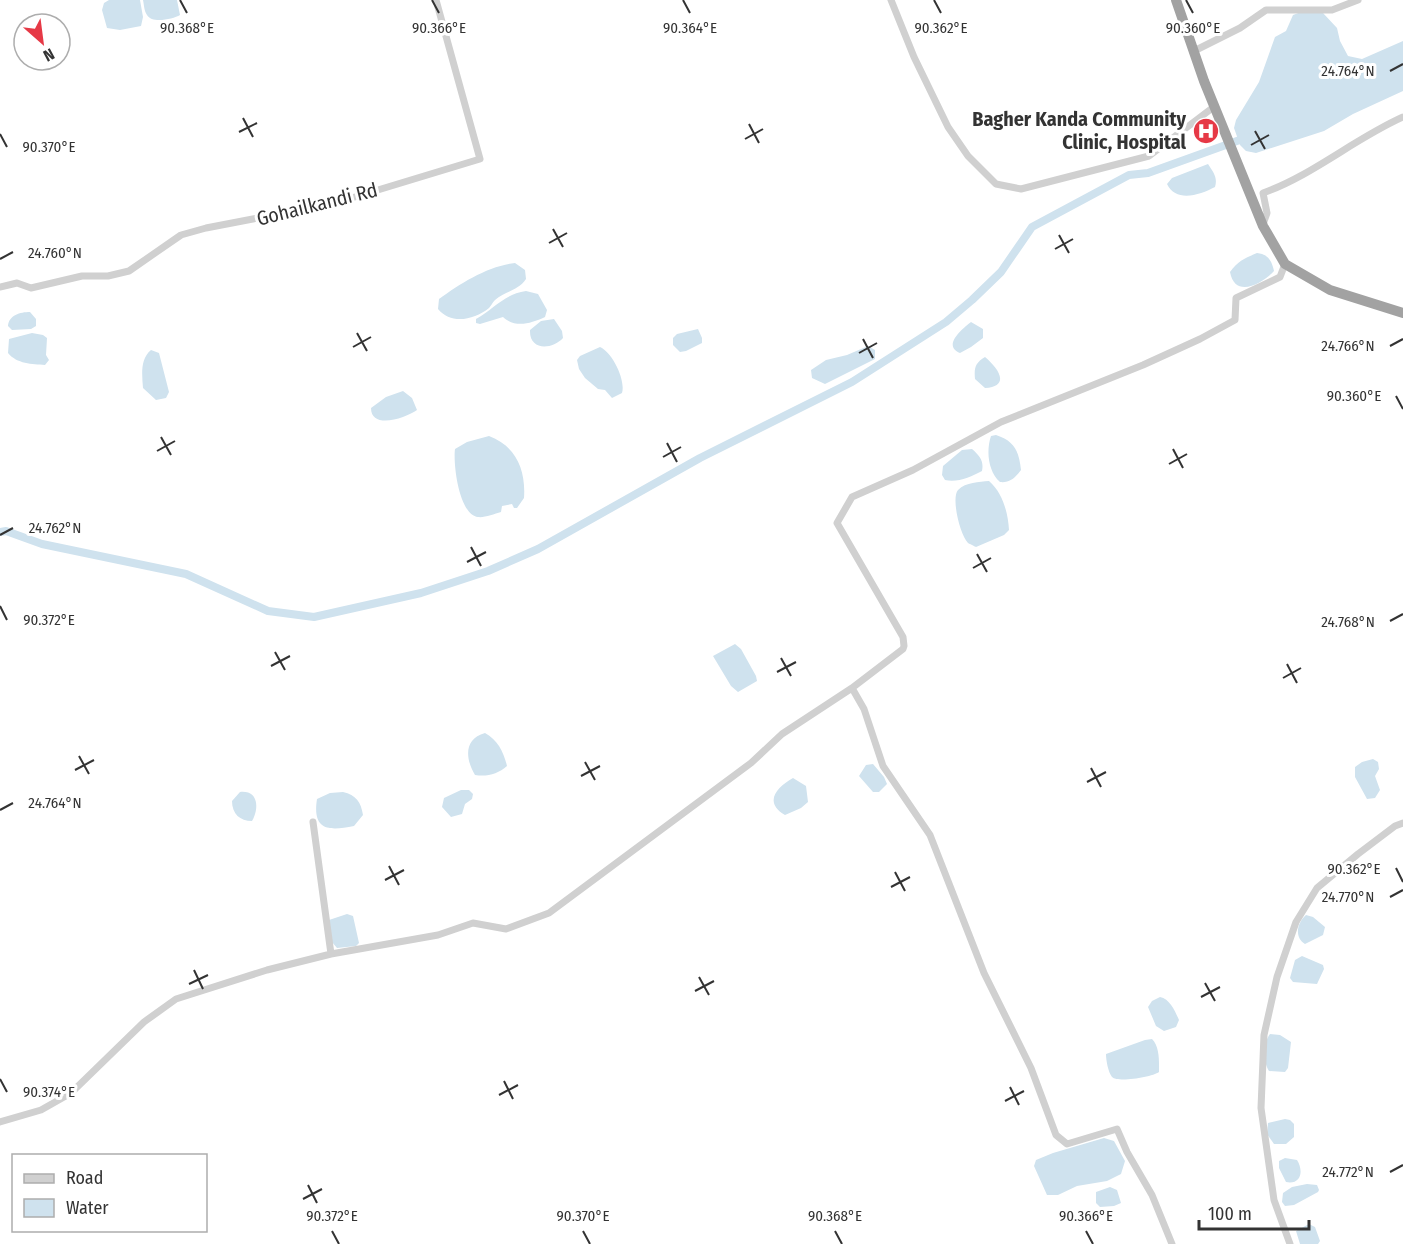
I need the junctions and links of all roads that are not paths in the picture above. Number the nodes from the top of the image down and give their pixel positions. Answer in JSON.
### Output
{"nodes":[{"id":1,"x":436,"y":0,"type":"edge"},
{"id":2,"x":891,"y":0,"type":"edge"},
{"id":3,"x":1176,"y":0,"type":"edge"},
{"id":4,"x":1358,"y":0,"type":"edge"},
{"id":5,"x":1194,"y":51,"type":"junction"},
{"id":6,"x":1215,"y":106,"type":"junction"},
{"id":7,"x":1403,"y":117,"type":"edge"},
{"id":8,"x":1263,"y":226,"type":"junction"},
{"id":9,"x":1285,"y":264,"type":"junction"},
{"id":10,"x":0,"y":286,"type":"edge"},
{"id":11,"x":1403,"y":312,"type":"edge"},
{"id":12,"x":852,"y":688,"type":"junction"},
{"id":13,"x":312,"y":822,"type":"dead end"},
{"id":14,"x":1403,"y":823,"type":"edge"},
{"id":15,"x":331,"y":954,"type":"junction"},
{"id":16,"x":0,"y":1122,"type":"edge"},
{"id":17,"x":1172,"y":1244,"type":"edge"},
{"id":18,"x":1290,"y":1244,"type":"edge"}],
"edges":[{"from":1,"to":10,"type":"street","name":"Gohailkandi Rd"},
{"from":2,"to":6,"type":"street"},
{"from":3,"to":5,"type":"highway"},
{"from":4,"to":5,"type":"street"},
{"from":5,"to":6,"type":"highway"},
{"from":6,"to":8,"type":"highway"},
{"from":7,"to":8,"type":"street"},
{"from":8,"to":9,"type":"highway"},
{"from":9,"to":11,"type":"highway"},
{"from":9,"to":12,"type":"street"},
{"from":12,"to":15,"type":"street"},
{"from":12,"to":17,"type":"street"},
{"from":13,"to":15,"type":"street"},
{"from":14,"to":18,"type":"street"},
{"from":15,"to":16,"type":"street"}]}
